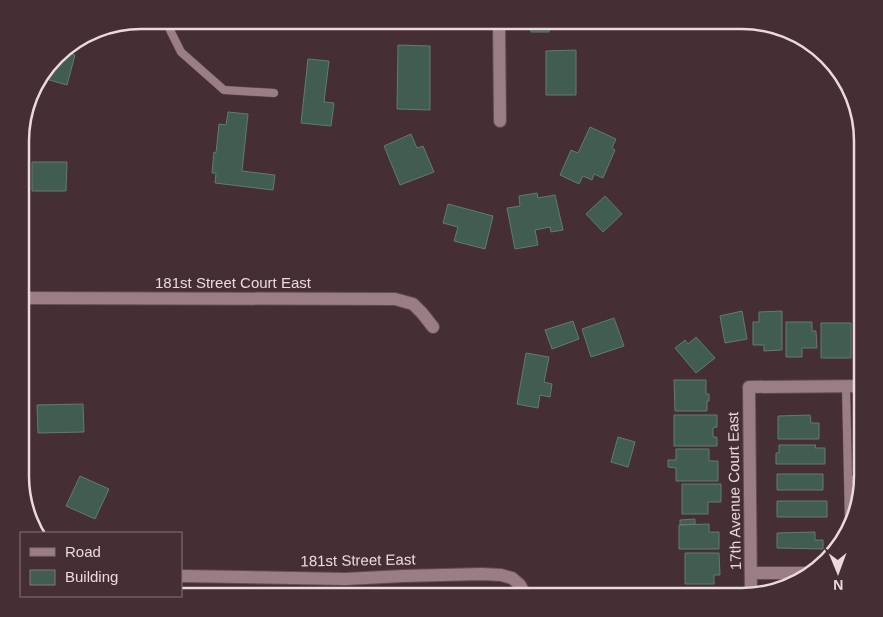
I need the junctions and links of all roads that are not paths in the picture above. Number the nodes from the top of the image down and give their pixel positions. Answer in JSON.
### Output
{"nodes":[{"id":1,"x":170,"y":29,"type":"edge"},
{"id":2,"x":499,"y":29,"type":"edge"},
{"id":3,"x":274,"y":93,"type":"dead end"},
{"id":4,"x":500,"y":121,"type":"dead end"},
{"id":5,"x":29,"y":298,"type":"edge"},
{"id":6,"x":433,"y":327,"type":"dead end"},
{"id":7,"x":846,"y":386,"type":"junction"},
{"id":8,"x":854,"y":386,"type":"edge"},
{"id":9,"x":848,"y":480,"type":"junction"},
{"id":10,"x":854,"y":480,"type":"edge"},
{"id":11,"x":848,"y":512,"type":"edge"},
{"id":12,"x":751,"y":573,"type":"junction"},
{"id":13,"x":798,"y":573,"type":"edge"},
{"id":14,"x":182,"y":576,"type":"edge"},
{"id":15,"x":751,"y":587,"type":"edge"},
{"id":16,"x":522,"y":588,"type":"edge"}],
"edges":[{"from":1,"to":3,"type":"lane"},
{"from":2,"to":4,"type":"street"},
{"from":5,"to":6,"type":"street","name":"181st Street Court East"},
{"from":7,"to":8,"type":"street"},
{"from":7,"to":9,"type":"lane"},
{"from":7,"to":12,"type":"street","name":"17th Avenue Court East"},
{"from":9,"to":10,"type":"lane"},
{"from":9,"to":11,"type":"lane"},
{"from":12,"to":13,"type":"street"},
{"from":12,"to":15,"type":"street","name":"17th Avenue Court East"},
{"from":14,"to":16,"type":"street","name":"181st Street East"}]}
